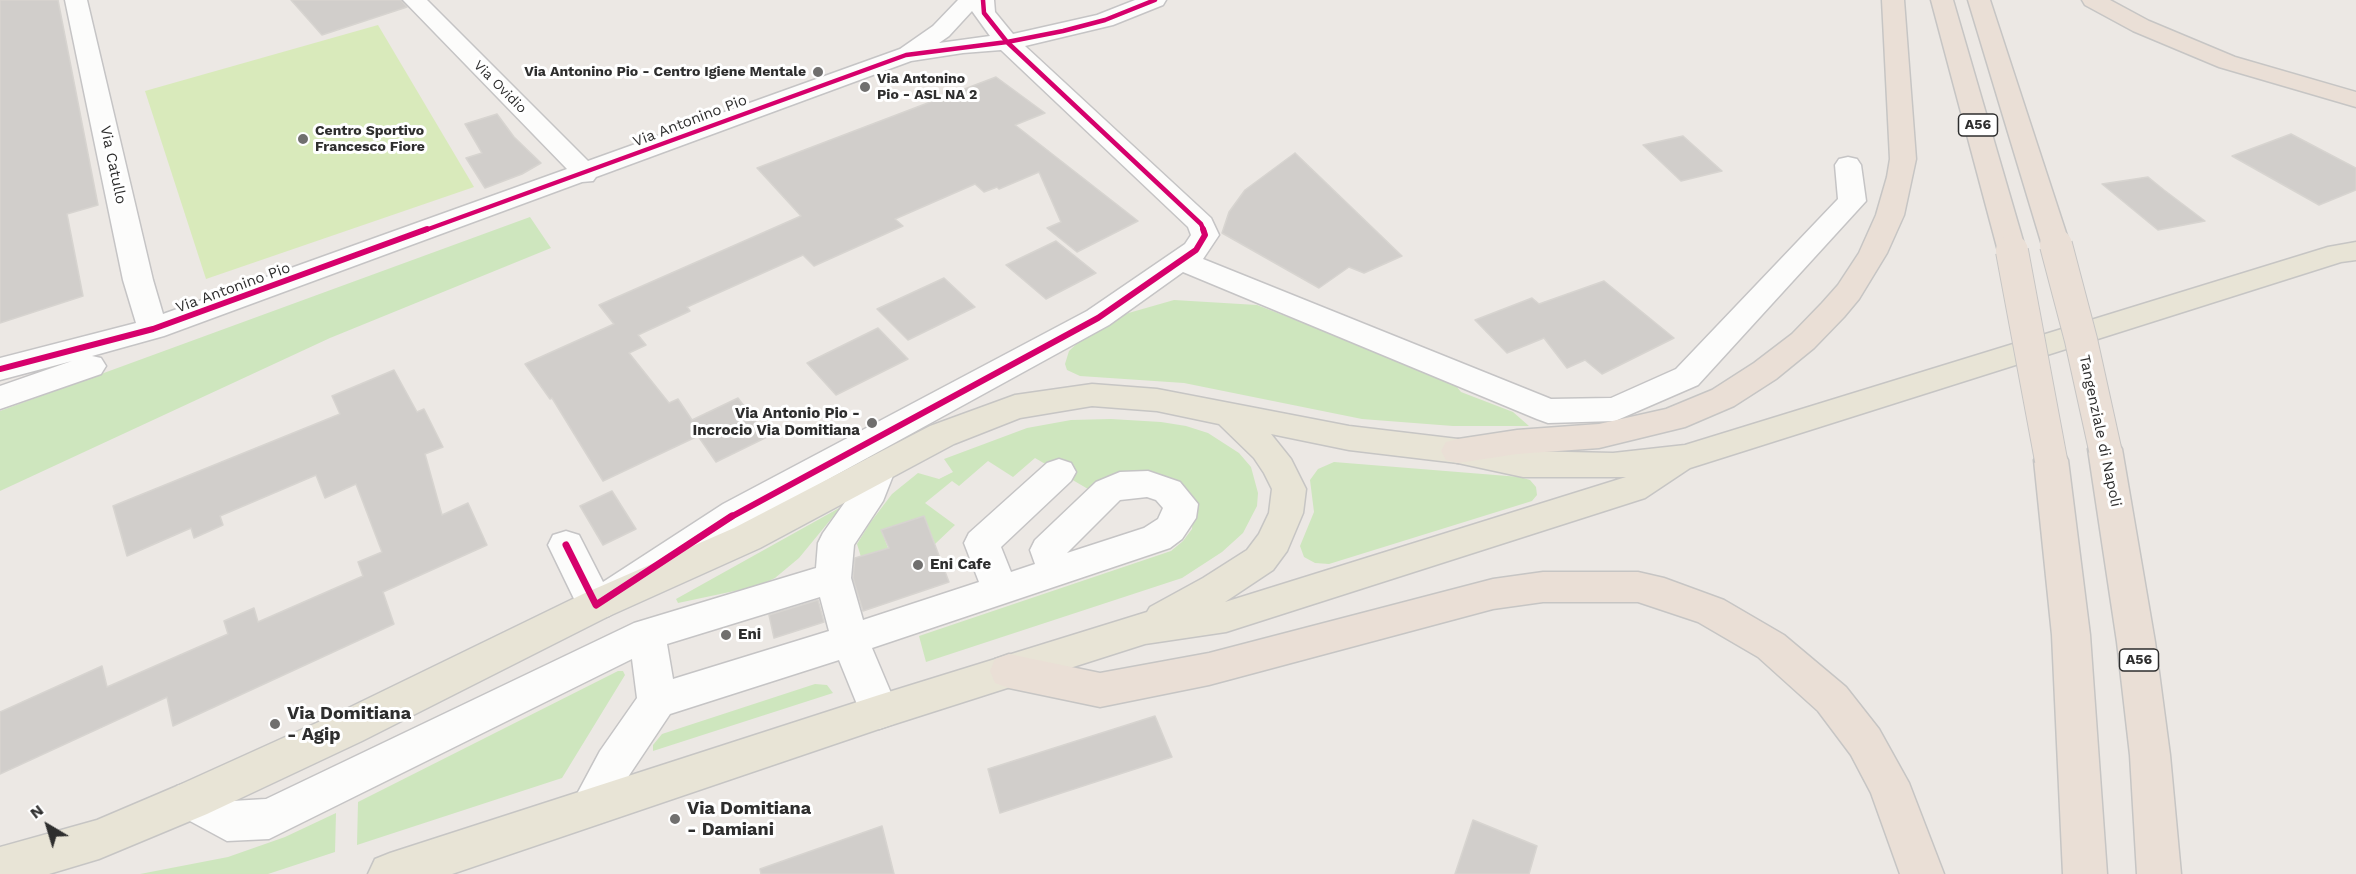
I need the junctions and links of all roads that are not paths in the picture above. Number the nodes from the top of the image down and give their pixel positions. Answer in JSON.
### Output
{"nodes":[{"id":1,"x":76,"y":0,"type":"edge"},
{"id":2,"x":414,"y":0,"type":"edge"},
{"id":3,"x":970,"y":0,"type":"edge"},
{"id":4,"x":983,"y":0,"type":"edge"},
{"id":5,"x":992,"y":0,"type":"edge"},
{"id":6,"x":1155,"y":0,"type":"edge"},
{"id":7,"x":1893,"y":0,"type":"edge"},
{"id":8,"x":1942,"y":0,"type":"edge"},
{"id":9,"x":1979,"y":0,"type":"edge"},
{"id":10,"x":2093,"y":0,"type":"edge"},
{"id":11,"x":1063,"y":31,"type":"junction"},
{"id":12,"x":1007,"y":42,"type":"junction"},
{"id":13,"x":906,"y":55,"type":"junction"},
{"id":14,"x":2356,"y":100,"type":"edge"},
{"id":15,"x":1848,"y":165,"type":"dead end"},
{"id":16,"x":584,"y":175,"type":"junction"},
{"id":17,"x":2350,"y":250,"type":"edge"},
{"id":18,"x":1182,"y":261,"type":"junction"},
{"id":19,"x":153,"y":329,"type":"junction"},
{"id":20,"x":0,"y":369,"type":"edge"},
{"id":21,"x":0,"y":398,"type":"edge"},
{"id":22,"x":1230,"y":415,"type":"junction"},
{"id":23,"x":1458,"y":451,"type":"junction"},
{"id":24,"x":1685,"y":457,"type":"junction"},
{"id":25,"x":879,"y":468,"type":"junction"},
{"id":26,"x":1059,"y":472,"type":"dead end"},
{"id":27,"x":566,"y":545,"type":"dead end"},
{"id":28,"x":1056,"y":570,"type":"dead end"},
{"id":29,"x":833,"y":578,"type":"junction"},
{"id":30,"x":1000,"y":589,"type":"junction"},
{"id":31,"x":596,"y":605,"type":"junction"},
{"id":32,"x":1145,"y":628,"type":"junction"},
{"id":33,"x":647,"y":634,"type":"junction"},
{"id":34,"x":850,"y":640,"type":"junction"},
{"id":35,"x":1009,"y":671,"type":"junction"},
{"id":36,"x":657,"y":701,"type":"junction"},
{"id":37,"x":879,"y":712,"type":"junction"},
{"id":38,"x":192,"y":800,"type":"junction"},
{"id":39,"x":591,"y":807,"type":"junction"},
{"id":40,"x":0,"y":868,"type":"edge"},
{"id":41,"x":390,"y":874,"type":"edge"},
{"id":42,"x":1922,"y":874,"type":"edge"},
{"id":43,"x":2085,"y":874,"type":"edge"},
{"id":44,"x":2159,"y":874,"type":"edge"}],
"edges":[{"from":1,"to":19,"type":"street","name":"Via Catullo"},
{"from":2,"to":16,"type":"street","name":"Via Ovidio"},
{"from":3,"to":13,"type":"street","name":"Via Antonino Pio"},
{"from":4,"to":12,"type":"street"},
{"from":5,"to":11,"type":"street","name":"Via Antonino Pio"},
{"from":6,"to":11,"type":"street","name":"Via Antonino Pio"},
{"from":7,"to":23,"type":"highway"},
{"from":8,"to":43,"type":"highway","number":"A56","bridge":true},
{"from":9,"to":44,"type":"highway","name":"Tangenziale di Napoli","number":"A56","bridge":true},
{"from":10,"to":14,"type":"highway"},
{"from":11,"to":12,"type":"street","name":"Via Antonino Pio"},
{"from":12,"to":13,"type":"street","name":"Via Antonino Pio"},
{"from":12,"to":18,"type":"street"},
{"from":13,"to":16,"type":"street","name":"Via Antonino Pio"},
{"from":15,"to":18,"type":"street"},
{"from":16,"to":19,"type":"street","name":"Via Antonino Pio"},
{"from":17,"to":24,"type":"main road"},
{"from":18,"to":31,"type":"street"},
{"from":19,"to":20,"type":"street","name":"Via Antonino Pio"},
{"from":19,"to":21,"type":"street","name":"Via Antonino Pio"},
{"from":22,"to":23,"type":"main road"},
{"from":22,"to":25,"type":"main road"},
{"from":22,"to":32,"type":"main road"},
{"from":23,"to":24,"type":"main road"},
{"from":24,"to":32,"type":"main road"},
{"from":25,"to":29,"type":"street"},
{"from":25,"to":31,"type":"main road"},
{"from":26,"to":30,"type":"street"},
{"from":27,"to":31,"type":"street"},
{"from":28,"to":30,"type":"street"},
{"from":29,"to":33,"type":"street"},
{"from":29,"to":34,"type":"street"},
{"from":30,"to":34,"type":"street"},
{"from":31,"to":38,"type":"main road"},
{"from":32,"to":35,"type":"main road"},
{"from":33,"to":36,"type":"street"},
{"from":33,"to":38,"type":"street"},
{"from":34,"to":36,"type":"street"},
{"from":34,"to":37,"type":"street"},
{"from":35,"to":37,"type":"main road"},
{"from":35,"to":42,"type":"highway"},
{"from":36,"to":39,"type":"street"},
{"from":37,"to":39,"type":"main road"},
{"from":38,"to":40,"type":"main road"},
{"from":39,"to":41,"type":"main road"}]}
